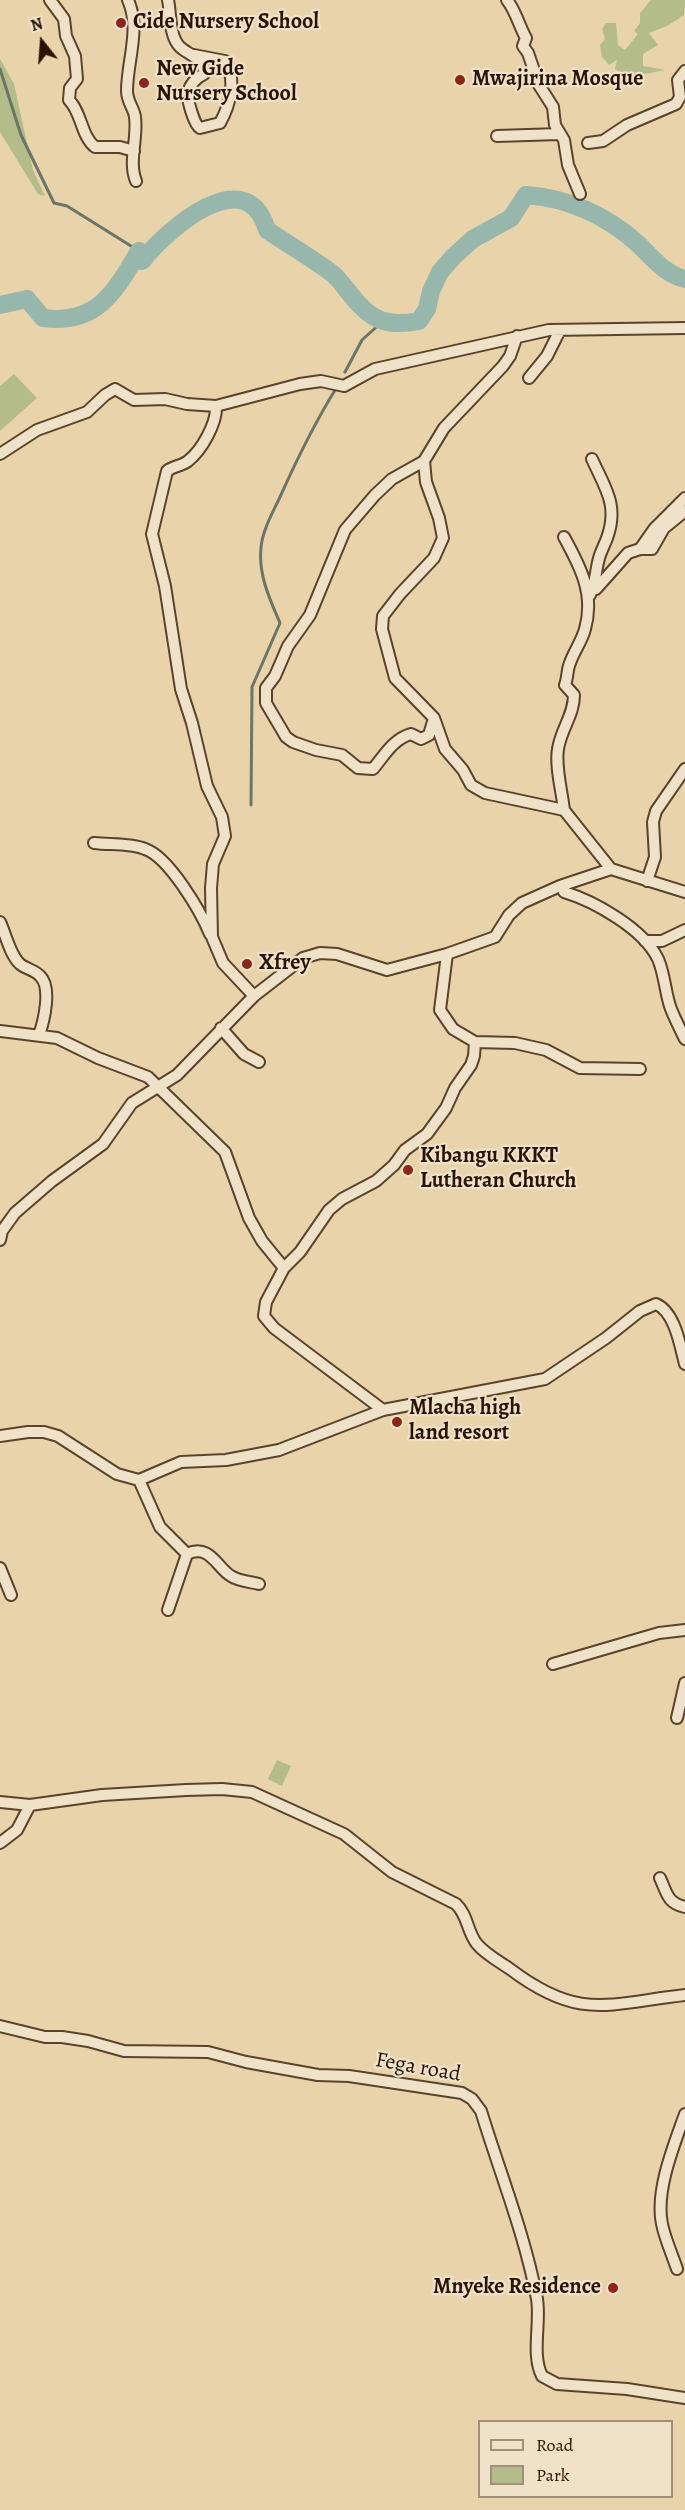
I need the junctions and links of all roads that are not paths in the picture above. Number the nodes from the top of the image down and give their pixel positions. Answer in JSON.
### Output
{"nodes":[{"id":1,"x":50,"y":0,"type":"edge"},
{"id":2,"x":128,"y":0,"type":"edge"},
{"id":3,"x":168,"y":0,"type":"edge"},
{"id":4,"x":507,"y":0,"type":"edge"},
{"id":5,"x":194,"y":55,"type":"junction"},
{"id":6,"x":682,"y":74,"type":"edge"},
{"id":7,"x":559,"y":134,"type":"junction"},
{"id":8,"x":497,"y":136,"type":"dead end"},
{"id":9,"x":588,"y":143,"type":"dead end"},
{"id":10,"x":134,"y":151,"type":"junction"},
{"id":11,"x":136,"y":181,"type":"dead end"},
{"id":12,"x":580,"y":194,"type":"dead end"},
{"id":13,"x":685,"y":328,"type":"edge"},
{"id":14,"x":560,"y":330,"type":"junction"},
{"id":15,"x":517,"y":336,"type":"junction"},
{"id":16,"x":529,"y":378,"type":"dead end"},
{"id":17,"x":216,"y":406,"type":"junction"},
{"id":18,"x":0,"y":454,"type":"edge"},
{"id":19,"x":592,"y":459,"type":"dead end"},
{"id":20,"x":424,"y":461,"type":"junction"},
{"id":21,"x":685,"y":498,"type":"edge"},
{"id":22,"x":685,"y":511,"type":"edge"},
{"id":23,"x":564,"y":537,"type":"dead end"},
{"id":24,"x":640,"y":549,"type":"junction"},
{"id":25,"x":590,"y":595,"type":"junction"},
{"id":26,"x":434,"y":718,"type":"junction"},
{"id":27,"x":685,"y":769,"type":"edge"},
{"id":28,"x":564,"y":810,"type":"junction"},
{"id":29,"x":94,"y":843,"type":"dead end"},
{"id":30,"x":611,"y":869,"type":"junction"},
{"id":31,"x":647,"y":881,"type":"junction"},
{"id":32,"x":564,"y":892,"type":"dead end"},
{"id":33,"x":685,"y":892,"type":"edge"},
{"id":34,"x":0,"y":922,"type":"edge"},
{"id":35,"x":685,"y":930,"type":"edge"},
{"id":36,"x":212,"y":937,"type":"junction"},
{"id":37,"x":645,"y":941,"type":"junction"},
{"id":38,"x":447,"y":954,"type":"junction"},
{"id":39,"x":254,"y":996,"type":"junction"},
{"id":40,"x":221,"y":1028,"type":"junction"},
{"id":41,"x":0,"y":1031,"type":"edge"},
{"id":42,"x":39,"y":1035,"type":"junction"},
{"id":43,"x":685,"y":1039,"type":"edge"},
{"id":44,"x":475,"y":1042,"type":"junction"},
{"id":45,"x":259,"y":1062,"type":"dead end"},
{"id":46,"x":640,"y":1070,"type":"dead end"},
{"id":47,"x":159,"y":1088,"type":"junction"},
{"id":48,"x":0,"y":1240,"type":"edge"},
{"id":49,"x":284,"y":1268,"type":"junction"},
{"id":50,"x":685,"y":1364,"type":"edge"},
{"id":51,"x":383,"y":1410,"type":"junction"},
{"id":52,"x":0,"y":1436,"type":"edge"},
{"id":53,"x":139,"y":1480,"type":"junction"},
{"id":54,"x":187,"y":1554,"type":"junction"},
{"id":55,"x":0,"y":1568,"type":"edge"},
{"id":56,"x":259,"y":1584,"type":"dead end"},
{"id":57,"x":11,"y":1595,"type":"dead end"},
{"id":58,"x":168,"y":1610,"type":"dead end"},
{"id":59,"x":685,"y":1630,"type":"edge"},
{"id":60,"x":553,"y":1664,"type":"dead end"},
{"id":61,"x":685,"y":1683,"type":"edge"},
{"id":62,"x":677,"y":1718,"type":"dead end"},
{"id":63,"x":0,"y":1802,"type":"edge"},
{"id":64,"x":30,"y":1805,"type":"junction"},
{"id":65,"x":0,"y":1843,"type":"edge"},
{"id":66,"x":660,"y":1878,"type":"dead end"},
{"id":67,"x":685,"y":1907,"type":"edge"},
{"id":68,"x":685,"y":1995,"type":"edge"},
{"id":69,"x":0,"y":2026,"type":"edge"},
{"id":70,"x":685,"y":2114,"type":"edge"},
{"id":71,"x":677,"y":2269,"type":"dead end"},
{"id":72,"x":685,"y":2398,"type":"edge"}],
"edges":[{"from":1,"to":10,"type":"street"},
{"from":2,"to":10,"type":"street"},
{"from":3,"to":5,"type":"street"},
{"from":4,"to":7,"type":"street"},
{"from":5,"to":5,"type":"street"},
{"from":6,"to":9,"type":"street"},
{"from":7,"to":8,"type":"street"},
{"from":7,"to":12,"type":"street"},
{"from":10,"to":11,"type":"street"},
{"from":13,"to":14,"type":"street"},
{"from":14,"to":15,"type":"street"},
{"from":14,"to":16,"type":"street"},
{"from":15,"to":17,"type":"street"},
{"from":15,"to":20,"type":"street"},
{"from":17,"to":18,"type":"street"},
{"from":17,"to":36,"type":"street"},
{"from":19,"to":25,"type":"street"},
{"from":20,"to":26,"type":"street"},
{"from":20,"to":26,"type":"street"},
{"from":21,"to":24,"type":"street"},
{"from":22,"to":24,"type":"street"},
{"from":23,"to":25,"type":"street"},
{"from":24,"to":25,"type":"street"},
{"from":25,"to":28,"type":"street"},
{"from":26,"to":28,"type":"street"},
{"from":27,"to":31,"type":"street"},
{"from":28,"to":30,"type":"street"},
{"from":29,"to":36,"type":"street"},
{"from":30,"to":31,"type":"street"},
{"from":30,"to":38,"type":"street"},
{"from":31,"to":33,"type":"street"},
{"from":32,"to":37,"type":"street"},
{"from":34,"to":42,"type":"street"},
{"from":35,"to":37,"type":"street"},
{"from":36,"to":39,"type":"street"},
{"from":37,"to":43,"type":"street"},
{"from":38,"to":39,"type":"street"},
{"from":38,"to":44,"type":"street"},
{"from":39,"to":40,"type":"street"},
{"from":40,"to":45,"type":"street"},
{"from":40,"to":47,"type":"street"},
{"from":41,"to":42,"type":"street"},
{"from":42,"to":47,"type":"street"},
{"from":44,"to":46,"type":"street"},
{"from":44,"to":49,"type":"street"},
{"from":47,"to":48,"type":"street"},
{"from":47,"to":49,"type":"street"},
{"from":49,"to":51,"type":"street"},
{"from":50,"to":51,"type":"street"},
{"from":51,"to":53,"type":"street"},
{"from":52,"to":53,"type":"street"},
{"from":53,"to":54,"type":"street"},
{"from":54,"to":56,"type":"street"},
{"from":54,"to":58,"type":"street"},
{"from":55,"to":57,"type":"street"},
{"from":59,"to":60,"type":"street"},
{"from":61,"to":62,"type":"street"},
{"from":63,"to":64,"type":"street"},
{"from":64,"to":65,"type":"street"},
{"from":64,"to":68,"type":"street"},
{"from":66,"to":67,"type":"street"},
{"from":69,"to":72,"type":"street","name":"Fega road"},
{"from":70,"to":71,"type":"street"}]}
